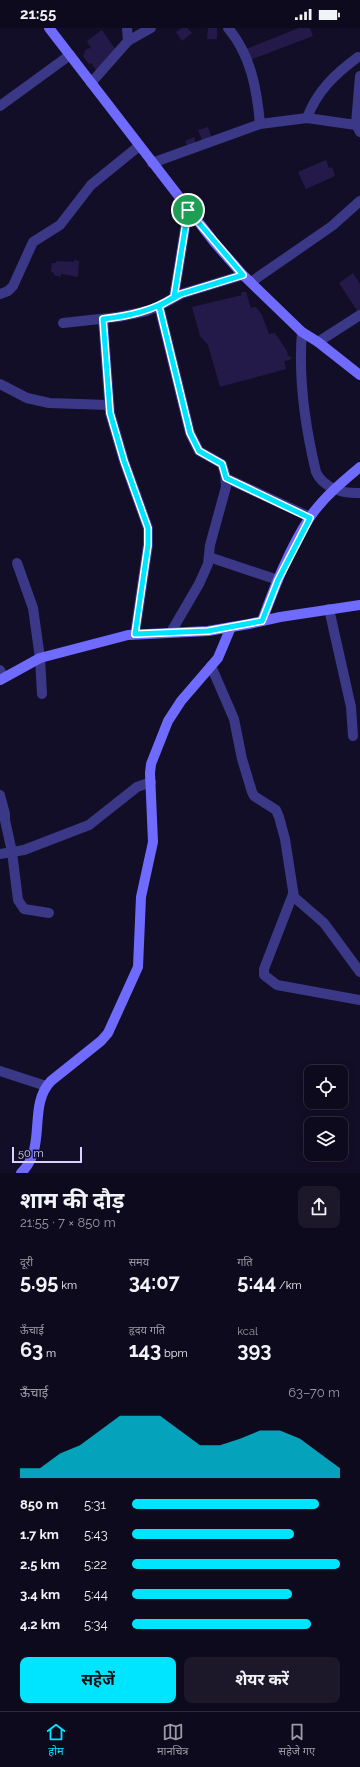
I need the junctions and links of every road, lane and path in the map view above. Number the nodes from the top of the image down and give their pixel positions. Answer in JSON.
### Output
{"nodes":[{"id":1,"x":49,"y":28,"type":"edge"},
{"id":2,"x":127,"y":28,"type":"edge"},
{"id":3,"x":151,"y":28,"type":"edge"},
{"id":4,"x":228,"y":28,"type":"edge"},
{"id":5,"x":128,"y":41,"type":"junction"},
{"id":6,"x":70,"y":55,"type":"junction"},
{"id":7,"x":359,"y":58,"type":"edge"},
{"id":8,"x":360,"y":76,"type":"edge"},
{"id":9,"x":91,"y":83,"type":"junction"},
{"id":10,"x":0,"y":106,"type":"edge"},
{"id":11,"x":307,"y":118,"type":"junction"},
{"id":12,"x":260,"y":124,"type":"junction"},
{"id":13,"x":358,"y":128,"type":"edge"},
{"id":14,"x":139,"y":146,"type":"junction"},
{"id":15,"x":152,"y":163,"type":"junction"},
{"id":16,"x":360,"y":201,"type":"edge"},
{"id":17,"x":188,"y":210,"type":"junction"},
{"id":18,"x":247,"y":279,"type":"junction"},
{"id":19,"x":0,"y":294,"type":"edge"},
{"id":20,"x":174,"y":297,"type":"junction"},
{"id":21,"x":159,"y":306,"type":"junction"},
{"id":22,"x":360,"y":316,"type":"edge"},
{"id":23,"x":103,"y":319,"type":"junction"},
{"id":24,"x":63,"y":323,"type":"dead end"},
{"id":25,"x":302,"y":332,"type":"junction"},
{"id":26,"x":318,"y":342,"type":"junction"},
{"id":27,"x":360,"y":375,"type":"edge"},
{"id":28,"x":0,"y":384,"type":"edge"},
{"id":29,"x":108,"y":405,"type":"junction"},
{"id":30,"x":360,"y":467,"type":"edge"},
{"id":31,"x":226,"y":478,"type":"junction"},
{"id":32,"x":335,"y":489,"type":"junction"},
{"id":33,"x":360,"y":493,"type":"edge"},
{"id":34,"x":310,"y":518,"type":"junction"},
{"id":35,"x":209,"y":557,"type":"junction"},
{"id":36,"x":17,"y":563,"type":"dead end"},
{"id":37,"x":278,"y":580,"type":"junction"},
{"id":38,"x":360,"y":605,"type":"edge"},
{"id":39,"x":329,"y":609,"type":"junction"},
{"id":40,"x":262,"y":621,"type":"junction"},
{"id":41,"x":231,"y":627,"type":"junction"},
{"id":42,"x":171,"y":632,"type":"junction"},
{"id":43,"x":135,"y":634,"type":"junction"},
{"id":44,"x":40,"y":658,"type":"junction"},
{"id":45,"x":211,"y":666,"type":"junction"},
{"id":46,"x":1,"y":676,"type":"edge"},
{"id":47,"x":42,"y":694,"type":"dead end"},
{"id":48,"x":353,"y":736,"type":"dead end"},
{"id":49,"x":151,"y":782,"type":"junction"},
{"id":50,"x":0,"y":795,"type":"edge"},
{"id":51,"x":12,"y":852,"type":"junction"},
{"id":52,"x":0,"y":854,"type":"edge"},
{"id":53,"x":293,"y":894,"type":"junction"},
{"id":54,"x":50,"y":913,"type":"dead end"},
{"id":55,"x":360,"y":972,"type":"edge"},
{"id":56,"x":360,"y":1000,"type":"edge"},
{"id":57,"x":0,"y":1071,"type":"edge"},
{"id":58,"x":46,"y":1086,"type":"junction"},
{"id":59,"x":21,"y":1173,"type":"edge"}],
"edges":[{"from":1,"to":6,"type":"street"},
{"from":2,"to":5,"type":"street"},
{"from":3,"to":5,"type":"street"},
{"from":4,"to":12,"type":"street"},
{"from":5,"to":9,"type":"street"},
{"from":6,"to":9,"type":"street"},
{"from":6,"to":10,"type":"street"},
{"from":7,"to":11,"type":"street"},
{"from":8,"to":13,"type":"street"},
{"from":9,"to":14,"type":"street"},
{"from":11,"to":12,"type":"street"},
{"from":11,"to":13,"type":"street"},
{"from":12,"to":15,"type":"street"},
{"from":14,"to":15,"type":"street"},
{"from":14,"to":19,"type":"street"},
{"from":15,"to":17,"type":"street"},
{"from":16,"to":18,"type":"street"},
{"from":17,"to":18,"type":"street"},
{"from":17,"to":20,"type":"street"},
{"from":18,"to":20,"type":"street"},
{"from":18,"to":25,"type":"street"},
{"from":20,"to":21,"type":"street"},
{"from":21,"to":23,"type":"street"},
{"from":21,"to":31,"type":"street"},
{"from":22,"to":26,"type":"street"},
{"from":23,"to":24,"type":"street"},
{"from":23,"to":29,"type":"street"},
{"from":25,"to":26,"type":"street"},
{"from":25,"to":32,"type":"street"},
{"from":26,"to":27,"type":"street"},
{"from":28,"to":29,"type":"street"},
{"from":29,"to":43,"type":"street"},
{"from":30,"to":32,"type":"street"},
{"from":31,"to":34,"type":"street"},
{"from":31,"to":35,"type":"street"},
{"from":32,"to":33,"type":"street"},
{"from":32,"to":34,"type":"street"},
{"from":34,"to":37,"type":"street"},
{"from":35,"to":37,"type":"street"},
{"from":35,"to":42,"type":"street"},
{"from":36,"to":44,"type":"street"},
{"from":37,"to":40,"type":"street"},
{"from":38,"to":39,"type":"street"},
{"from":39,"to":40,"type":"street"},
{"from":39,"to":48,"type":"street"},
{"from":40,"to":41,"type":"street"},
{"from":41,"to":42,"type":"street"},
{"from":41,"to":45,"type":"street"},
{"from":42,"to":43,"type":"street"},
{"from":43,"to":44,"type":"street"},
{"from":44,"to":46,"type":"street"},
{"from":44,"to":47,"type":"street"},
{"from":45,"to":49,"type":"street"},
{"from":45,"to":53,"type":"street"},
{"from":49,"to":51,"type":"street"},
{"from":49,"to":58,"type":"street"},
{"from":50,"to":51,"type":"street"},
{"from":51,"to":52,"type":"street"},
{"from":51,"to":54,"type":"street"},
{"from":53,"to":55,"type":"street"},
{"from":53,"to":56,"type":"street"},
{"from":57,"to":58,"type":"street"},
{"from":58,"to":59,"type":"street"}]}
